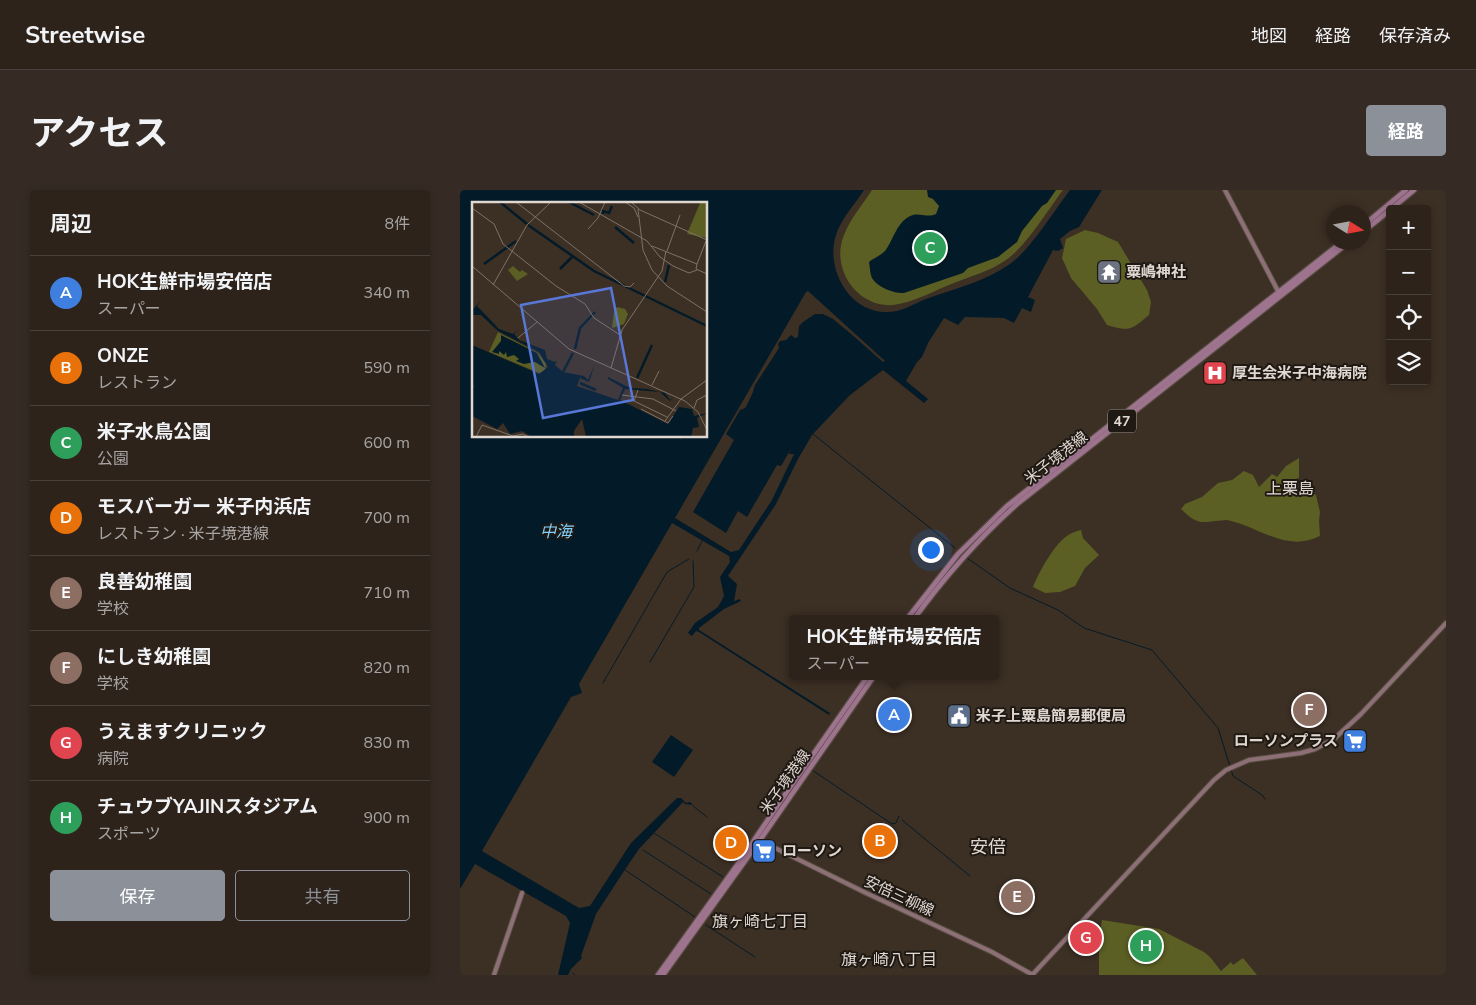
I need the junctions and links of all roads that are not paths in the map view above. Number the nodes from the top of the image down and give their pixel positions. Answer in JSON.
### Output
{"nodes":[{"id":1,"x":1225,"y":190,"type":"edge"},
{"id":2,"x":1406,"y":190,"type":"edge"},
{"id":3,"x":1414,"y":190,"type":"edge"},
{"id":4,"x":1396,"y":205,"type":"edge"},
{"id":5,"x":1386,"y":213,"type":"edge"},
{"id":6,"x":1371,"y":219,"type":"edge"},
{"id":7,"x":1371,"y":225,"type":"edge"},
{"id":8,"x":1332,"y":250,"type":"edge"},
{"id":9,"x":1339,"y":250,"type":"edge"},
{"id":10,"x":1279,"y":293,"type":"junction"},
{"id":11,"x":911,"y":615,"type":"edge"},
{"id":12,"x":917,"y":615,"type":"edge"},
{"id":13,"x":1446,"y":623,"type":"edge"},
{"id":14,"x":865,"y":680,"type":"edge"},
{"id":15,"x":871,"y":680,"type":"edge"},
{"id":16,"x":757,"y":839,"type":"junction"},
{"id":17,"x":522,"y":893,"type":"dead end"},
{"id":18,"x":494,"y":975,"type":"edge"},
{"id":19,"x":658,"y":975,"type":"edge"},
{"id":20,"x":663,"y":975,"type":"edge"},
{"id":21,"x":1032,"y":975,"type":"edge"}],
"edges":[{"from":1,"to":10,"type":"street"},
{"from":2,"to":6,"type":"main road"},
{"from":3,"to":4,"type":"main road"},
{"from":5,"to":7,"type":"main road"},
{"from":8,"to":10,"type":"main road","name":"米子境港線","number":"47"},
{"from":9,"to":12,"type":"main road","name":"米子境港線","number":"47"},
{"from":10,"to":11,"type":"main road","name":"米子境港線","number":"47"},
{"from":13,"to":21,"type":"street"},
{"from":14,"to":16,"type":"main road","name":"米子境港線"},
{"from":15,"to":16,"type":"main road","name":"米子境港線"},
{"from":16,"to":19,"type":"main road","name":"米子境港線"},
{"from":16,"to":20,"type":"main road","name":"米子境港線"},
{"from":16,"to":21,"type":"street","name":"安倍三柳線"},
{"from":17,"to":18,"type":"street"}]}
